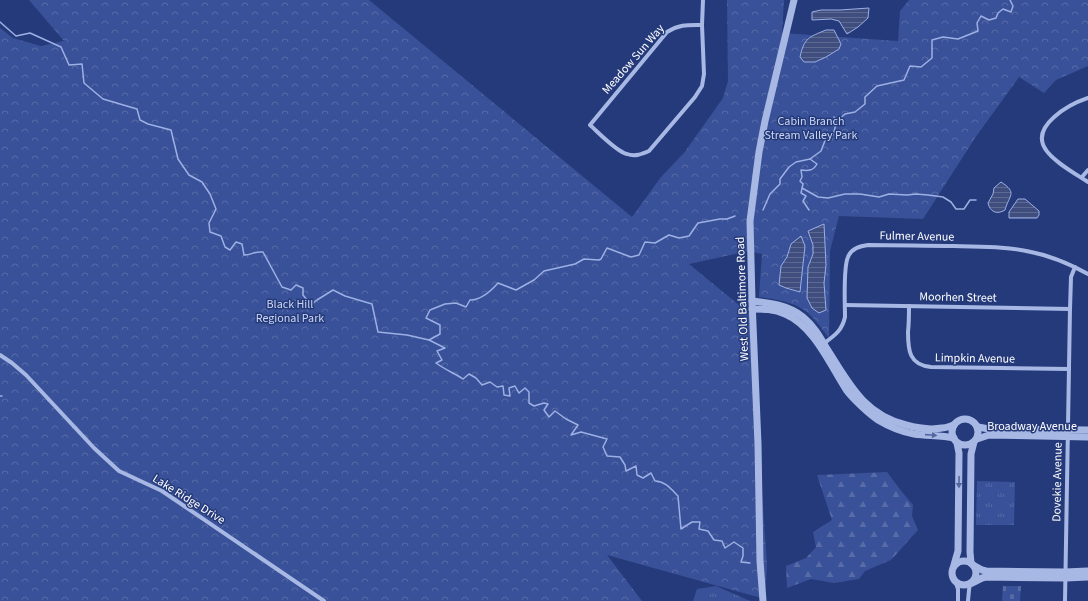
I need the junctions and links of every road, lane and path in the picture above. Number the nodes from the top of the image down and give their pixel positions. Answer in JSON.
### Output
{"nodes":[{"id":1,"x":703,"y":0,"type":"edge"},
{"id":2,"x":794,"y":0,"type":"edge"},
{"id":3,"x":702,"y":25,"type":"junction"},
{"id":4,"x":1088,"y":98,"type":"edge"},
{"id":5,"x":1088,"y":170,"type":"edge"},
{"id":6,"x":1082,"y":178,"type":"junction"},
{"id":7,"x":1088,"y":182,"type":"edge"},
{"id":8,"x":1074,"y":267,"type":"junction"},
{"id":9,"x":1088,"y":274,"type":"edge"},
{"id":10,"x":752,"y":305,"type":"junction"},
{"id":11,"x":845,"y":305,"type":"junction"},
{"id":12,"x":909,"y":306,"type":"junction"},
{"id":13,"x":1070,"y":309,"type":"junction"},
{"id":14,"x":821,"y":344,"type":"junction"},
{"id":15,"x":0,"y":355,"type":"edge"},
{"id":16,"x":1069,"y":370,"type":"junction"},
{"id":17,"x":954,"y":425,"type":"junction"},
{"id":18,"x":978,"y":427,"type":"junction"},
{"id":19,"x":1088,"y":430,"type":"edge"},
{"id":20,"x":1068,"y":433,"type":"junction"},
{"id":21,"x":1088,"y":437,"type":"edge"},
{"id":22,"x":956,"y":441,"type":"junction"},
{"id":23,"x":976,"y":441,"type":"junction"},
{"id":24,"x":972,"y":564,"type":"junction"},
{"id":25,"x":954,"y":565,"type":"junction"},
{"id":26,"x":1088,"y":571,"type":"edge"},
{"id":27,"x":1066,"y":575,"type":"junction"},
{"id":28,"x":1088,"y":577,"type":"edge"},
{"id":29,"x":956,"y":583,"type":"junction"},
{"id":30,"x":971,"y":583,"type":"junction"},
{"id":31,"x":324,"y":601,"type":"edge"},
{"id":32,"x":763,"y":601,"type":"edge"},
{"id":33,"x":958,"y":601,"type":"edge"},
{"id":34,"x":968,"y":601,"type":"edge"},
{"id":35,"x":1066,"y":601,"type":"edge"}],
"edges":[{"from":1,"to":3,"type":"street"},
{"from":2,"to":10,"type":"street","name":"West Old Baltimore Road"},
{"from":3,"to":3,"type":"street","name":"Meadow Sun Way"},
{"from":4,"to":6,"type":"street"},
{"from":5,"to":6,"type":"street"},
{"from":6,"to":7,"type":"street"},
{"from":8,"to":9,"type":"street","name":"Fulmer Avenue"},
{"from":8,"to":11,"type":"street","name":"Fulmer Avenue"},
{"from":8,"to":13,"type":"street","name":"Dovekie Avenue"},
{"from":10,"to":14,"type":"street"},
{"from":10,"to":32,"type":"street","name":"West Old Baltimore Road"},
{"from":11,"to":12,"type":"street","name":"Moorhen Street"},
{"from":11,"to":14,"type":"street","name":"Fulmer Avenue"},
{"from":12,"to":13,"type":"street","name":"Moorhen Street"},
{"from":12,"to":16,"type":"street","name":"Limpkin Avenue"},
{"from":13,"to":16,"type":"street","name":"Dovekie Avenue"},
{"from":14,"to":17,"type":"street"},
{"from":14,"to":22,"type":"street","one_way":true},
{"from":15,"to":31,"type":"street","name":"Lake Ridge Drive"},
{"from":16,"to":20,"type":"street","name":"Dovekie Avenue"},
{"from":17,"to":18,"type":"street"},
{"from":17,"to":22,"type":"street"},
{"from":18,"to":20,"type":"street","name":"Broadway Avenue"},
{"from":18,"to":23,"type":"street"},
{"from":19,"to":20,"type":"street","name":"Broadway Avenue"},
{"from":20,"to":21,"type":"street","name":"Broadway Avenue"},
{"from":20,"to":23,"type":"street","name":"Broadway Avenue"},
{"from":20,"to":27,"type":"street","name":"Dovekie Avenue"},
{"from":22,"to":23,"type":"street"},
{"from":22,"to":25,"type":"street","one_way":true},
{"from":23,"to":24,"type":"street"},
{"from":24,"to":25,"type":"street"},
{"from":24,"to":27,"type":"street"},
{"from":24,"to":30,"type":"street"},
{"from":25,"to":29,"type":"street"},
{"from":26,"to":27,"type":"street"},
{"from":27,"to":28,"type":"street"},
{"from":27,"to":30,"type":"street"},
{"from":27,"to":35,"type":"street","name":"Dovekie Avenue"},
{"from":29,"to":30,"type":"street"},
{"from":29,"to":33,"type":"street"},
{"from":30,"to":34,"type":"street"}]}
